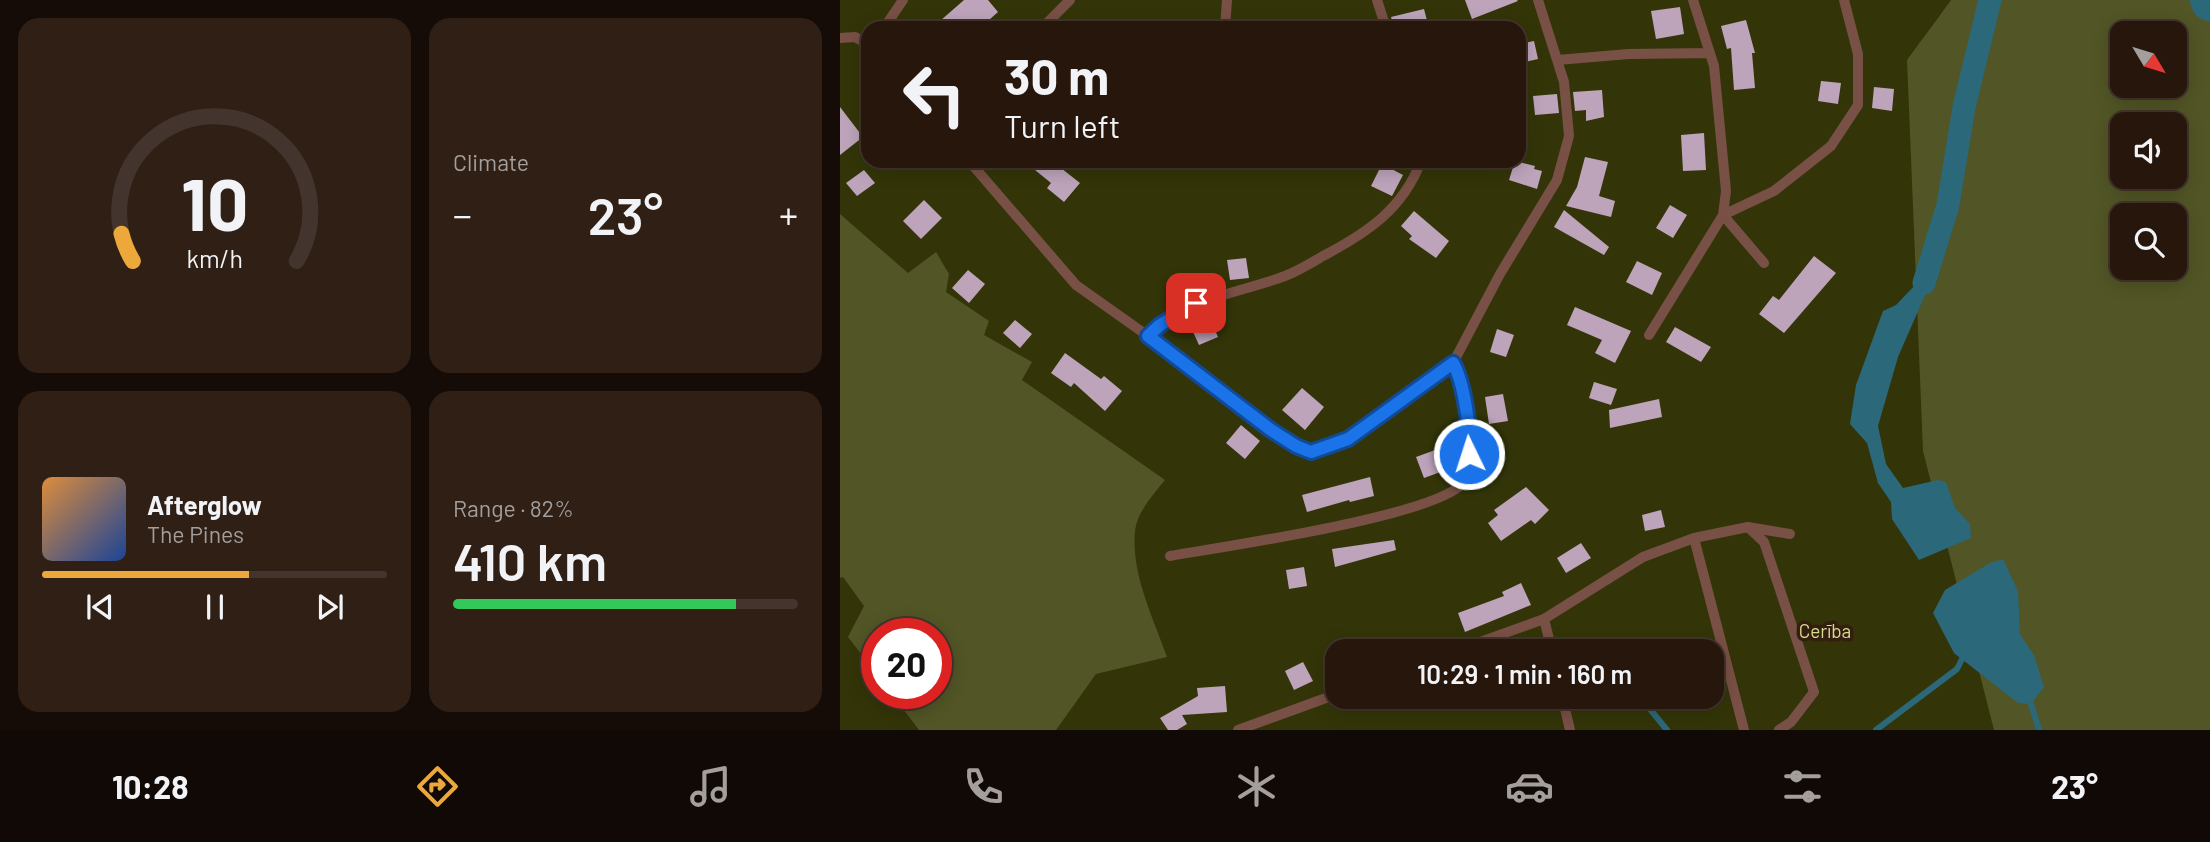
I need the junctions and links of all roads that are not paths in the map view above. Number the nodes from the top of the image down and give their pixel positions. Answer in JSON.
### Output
{"nodes":[{"id":1,"x":903,"y":0,"type":"edge"},
{"id":2,"x":1070,"y":0,"type":"edge"},
{"id":3,"x":1227,"y":0,"type":"edge"},
{"id":4,"x":1377,"y":0,"type":"edge"},
{"id":5,"x":1538,"y":0,"type":"edge"},
{"id":6,"x":1693,"y":0,"type":"edge"},
{"id":7,"x":1844,"y":0,"type":"edge"},
{"id":8,"x":889,"y":21,"type":"edge"},
{"id":9,"x":1049,"y":21,"type":"edge"},
{"id":10,"x":1226,"y":21,"type":"edge"},
{"id":11,"x":1384,"y":21,"type":"edge"},
{"id":12,"x":840,"y":38,"type":"edge"},
{"id":13,"x":861,"y":40,"type":"edge"},
{"id":14,"x":1710,"y":53,"type":"junction"},
{"id":15,"x":1557,"y":60,"type":"junction"},
{"id":16,"x":975,"y":168,"type":"edge"},
{"id":17,"x":1418,"y":168,"type":"edge"},
{"id":18,"x":1723,"y":215,"type":"junction"},
{"id":19,"x":1764,"y":262,"type":"dead end"},
{"id":20,"x":1649,"y":335,"type":"dead end"},
{"id":21,"x":1148,"y":336,"type":"junction"},
{"id":22,"x":1453,"y":363,"type":"junction"},
{"id":23,"x":1748,"y":527,"type":"junction"},
{"id":24,"x":1790,"y":534,"type":"dead end"},
{"id":25,"x":1694,"y":538,"type":"junction"},
{"id":26,"x":1170,"y":556,"type":"dead end"},
{"id":27,"x":1544,"y":619,"type":"junction"},
{"id":28,"x":1488,"y":639,"type":"edge"},
{"id":29,"x":1549,"y":639,"type":"edge"},
{"id":30,"x":1325,"y":698,"type":"edge"},
{"id":31,"x":1565,"y":709,"type":"edge"},
{"id":32,"x":1238,"y":730,"type":"edge"},
{"id":33,"x":1570,"y":730,"type":"edge"},
{"id":34,"x":1744,"y":730,"type":"edge"},
{"id":35,"x":1779,"y":730,"type":"edge"}],
"edges":[{"from":1,"to":8,"type":"lane"},
{"from":2,"to":9,"type":"lane"},
{"from":3,"to":10,"type":"lane"},
{"from":4,"to":11,"type":"lane"},
{"from":5,"to":15,"type":"lane"},
{"from":6,"to":14,"type":"lane"},
{"from":7,"to":18,"type":"lane"},
{"from":12,"to":13,"type":"lane"},
{"from":14,"to":15,"type":"lane"},
{"from":14,"to":18,"type":"lane"},
{"from":15,"to":22,"type":"lane"},
{"from":16,"to":21,"type":"lane"},
{"from":17,"to":21,"type":"lane"},
{"from":18,"to":19,"type":"lane"},
{"from":18,"to":20,"type":"lane"},
{"from":21,"to":22,"type":"lane"},
{"from":22,"to":26,"type":"lane"},
{"from":23,"to":24,"type":"lane"},
{"from":23,"to":25,"type":"lane"},
{"from":23,"to":35,"type":"lane"},
{"from":25,"to":27,"type":"lane"},
{"from":25,"to":34,"type":"lane"},
{"from":27,"to":28,"type":"lane"},
{"from":27,"to":29,"type":"lane"},
{"from":30,"to":32,"type":"lane"},
{"from":31,"to":33,"type":"lane"}]}
